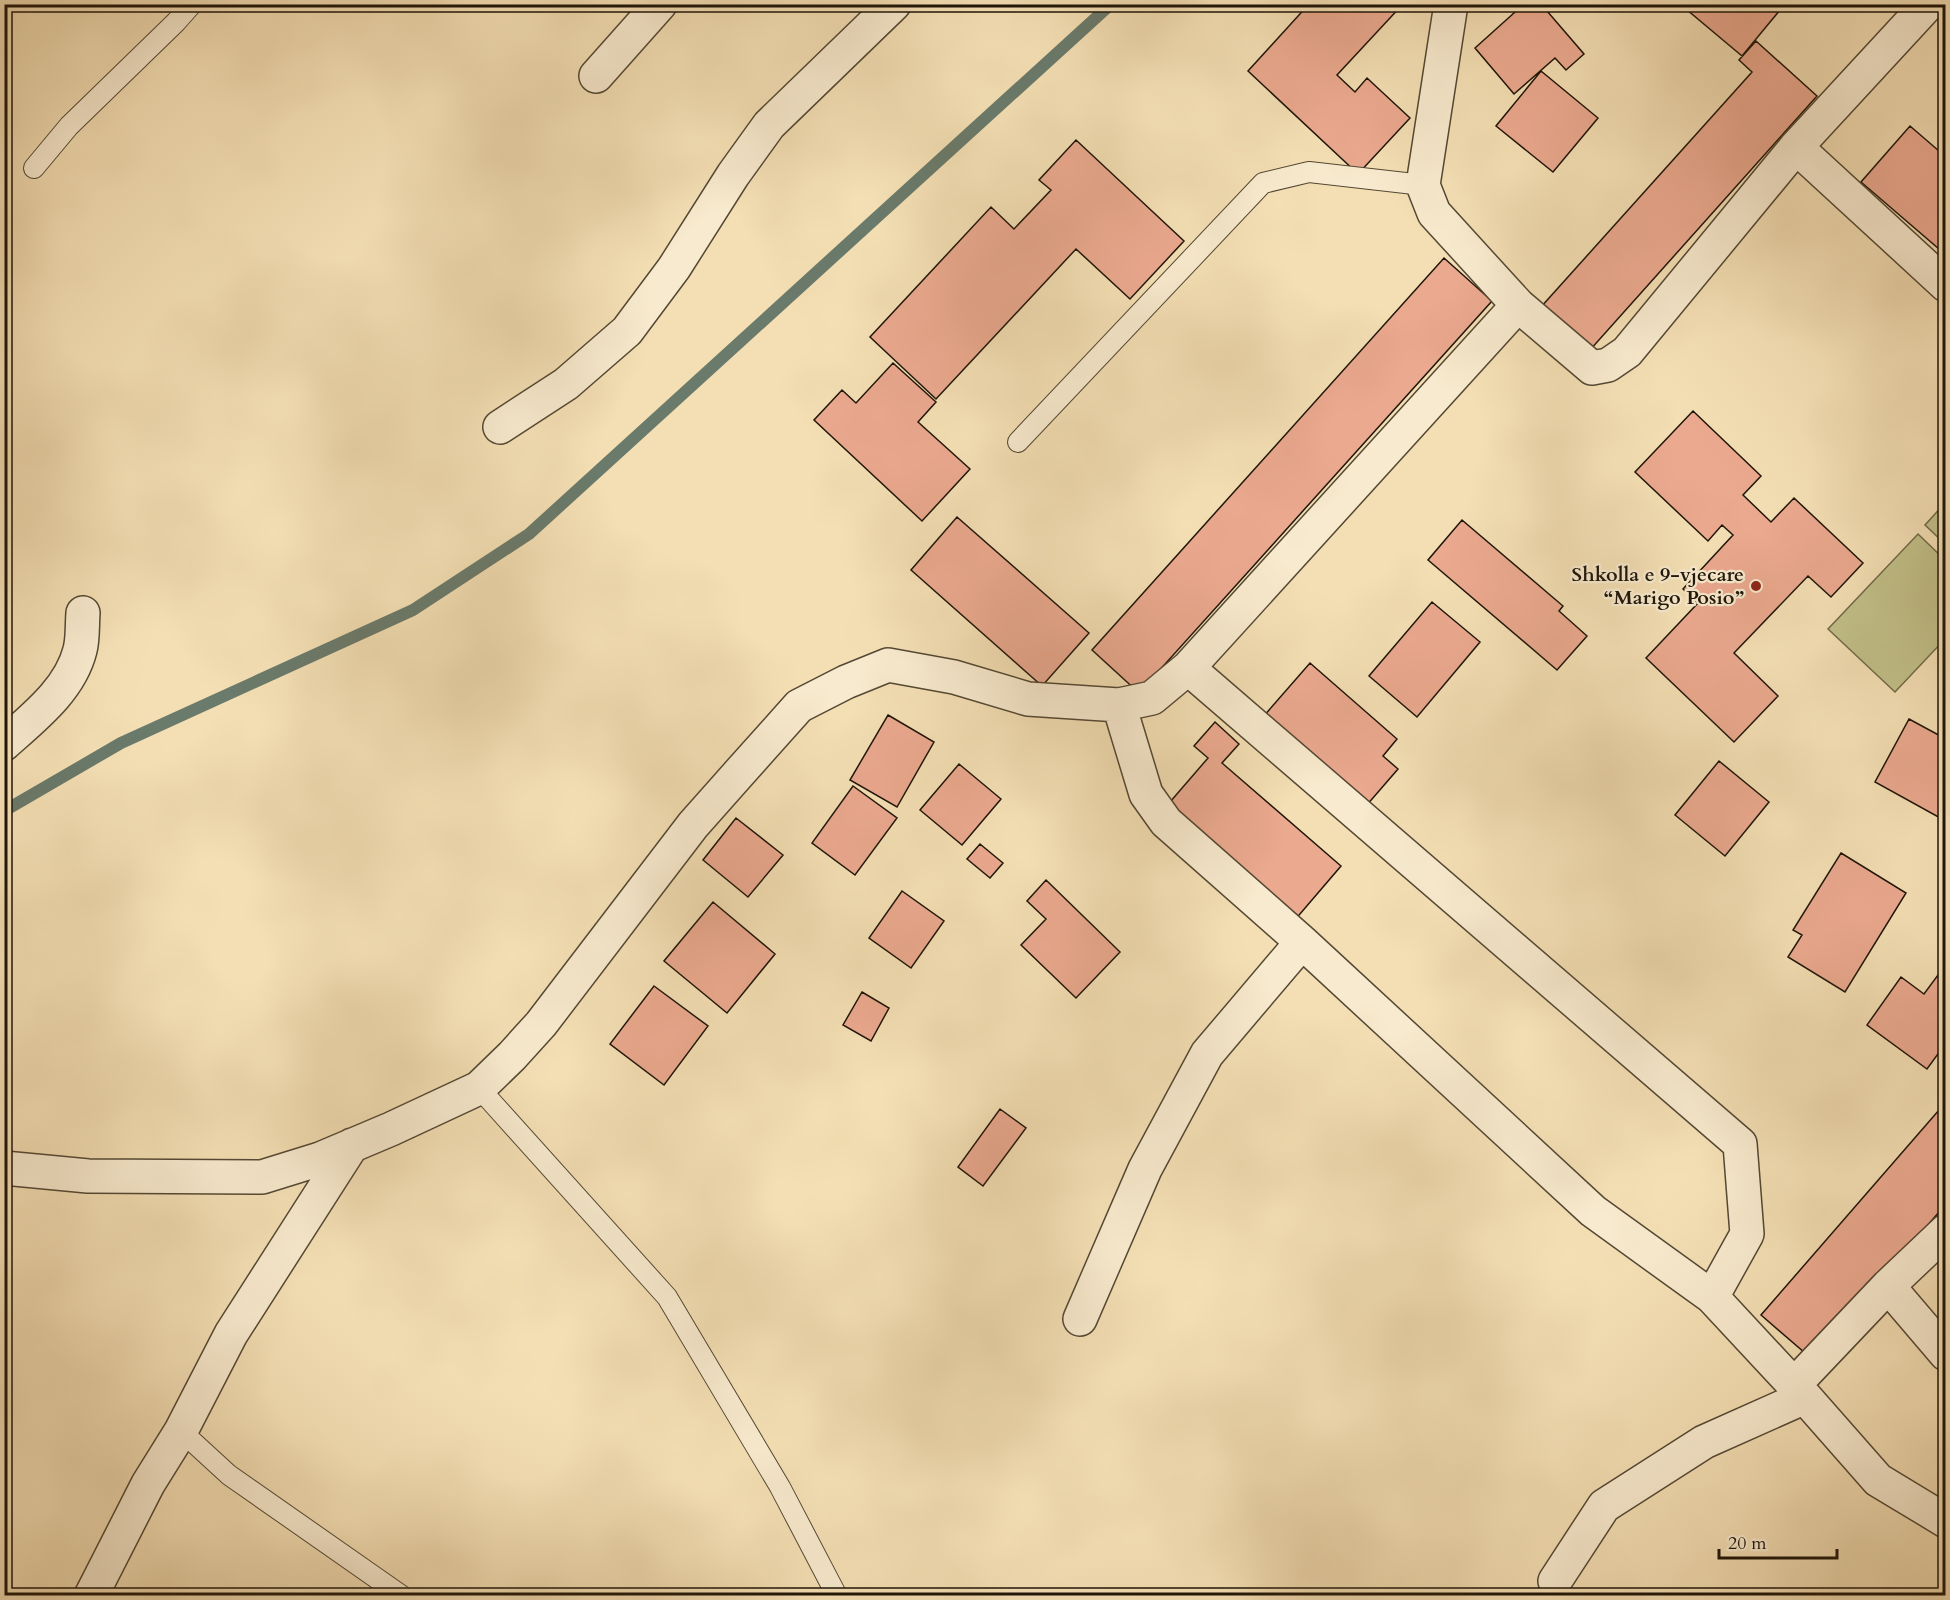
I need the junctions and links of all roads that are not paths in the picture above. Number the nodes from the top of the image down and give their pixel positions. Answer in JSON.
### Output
{"nodes":[{"id":1,"x":192,"y":4,"type":"edge"},
{"id":2,"x":660,"y":4,"type":"edge"},
{"id":3,"x":894,"y":4,"type":"edge"},
{"id":4,"x":1451,"y":4,"type":"edge"},
{"id":5,"x":1928,"y":4,"type":"edge"},
{"id":6,"x":596,"y":76,"type":"dead end"},
{"id":7,"x":1796,"y":147,"type":"junction"},
{"id":8,"x":34,"y":168,"type":"dead end"},
{"id":9,"x":1423,"y":184,"type":"junction"},
{"id":10,"x":1946,"y":285,"type":"edge"},
{"id":11,"x":1518,"y":305,"type":"junction"},
{"id":12,"x":500,"y":427,"type":"dead end"},
{"id":13,"x":1018,"y":442,"type":"dead end"},
{"id":14,"x":83,"y":613,"type":"dead end"},
{"id":15,"x":1188,"y":668,"type":"junction"},
{"id":16,"x":1119,"y":705,"type":"junction"},
{"id":17,"x":4,"y":744,"type":"edge"},
{"id":18,"x":1302,"y":942,"type":"junction"},
{"id":19,"x":479,"y":1088,"type":"junction"},
{"id":20,"x":352,"y":1145,"type":"junction"},
{"id":21,"x":4,"y":1168,"type":"edge"},
{"id":22,"x":1946,"y":1231,"type":"edge"},
{"id":23,"x":1888,"y":1286,"type":"junction"},
{"id":24,"x":1712,"y":1297,"type":"junction"},
{"id":25,"x":1080,"y":1319,"type":"dead end"},
{"id":26,"x":1946,"y":1354,"type":"edge"},
{"id":27,"x":1799,"y":1391,"type":"junction"},
{"id":28,"x":181,"y":1431,"type":"junction"},
{"id":29,"x":1946,"y":1521,"type":"edge"},
{"id":30,"x":1555,"y":1581,"type":"dead end"},
{"id":31,"x":91,"y":1596,"type":"edge"},
{"id":32,"x":402,"y":1596,"type":"edge"},
{"id":33,"x":837,"y":1596,"type":"edge"}],
"edges":[{"from":1,"to":8,"type":"lane"},
{"from":2,"to":6,"type":"street"},
{"from":3,"to":12,"type":"street"},
{"from":4,"to":9,"type":"street"},
{"from":5,"to":7,"type":"street"},
{"from":7,"to":10,"type":"street"},
{"from":7,"to":11,"type":"street"},
{"from":9,"to":11,"type":"street"},
{"from":9,"to":13,"type":"lane"},
{"from":11,"to":15,"type":"street"},
{"from":14,"to":17,"type":"street"},
{"from":15,"to":16,"type":"street"},
{"from":15,"to":24,"type":"street"},
{"from":16,"to":18,"type":"street"},
{"from":16,"to":19,"type":"street"},
{"from":18,"to":24,"type":"street"},
{"from":18,"to":25,"type":"street"},
{"from":19,"to":20,"type":"street"},
{"from":19,"to":33,"type":"lane"},
{"from":20,"to":21,"type":"street"},
{"from":20,"to":28,"type":"street"},
{"from":22,"to":23,"type":"street"},
{"from":23,"to":26,"type":"street"},
{"from":23,"to":27,"type":"street"},
{"from":24,"to":27,"type":"street"},
{"from":27,"to":29,"type":"street"},
{"from":27,"to":30,"type":"street"},
{"from":28,"to":31,"type":"street"},
{"from":28,"to":32,"type":"lane"}]}
